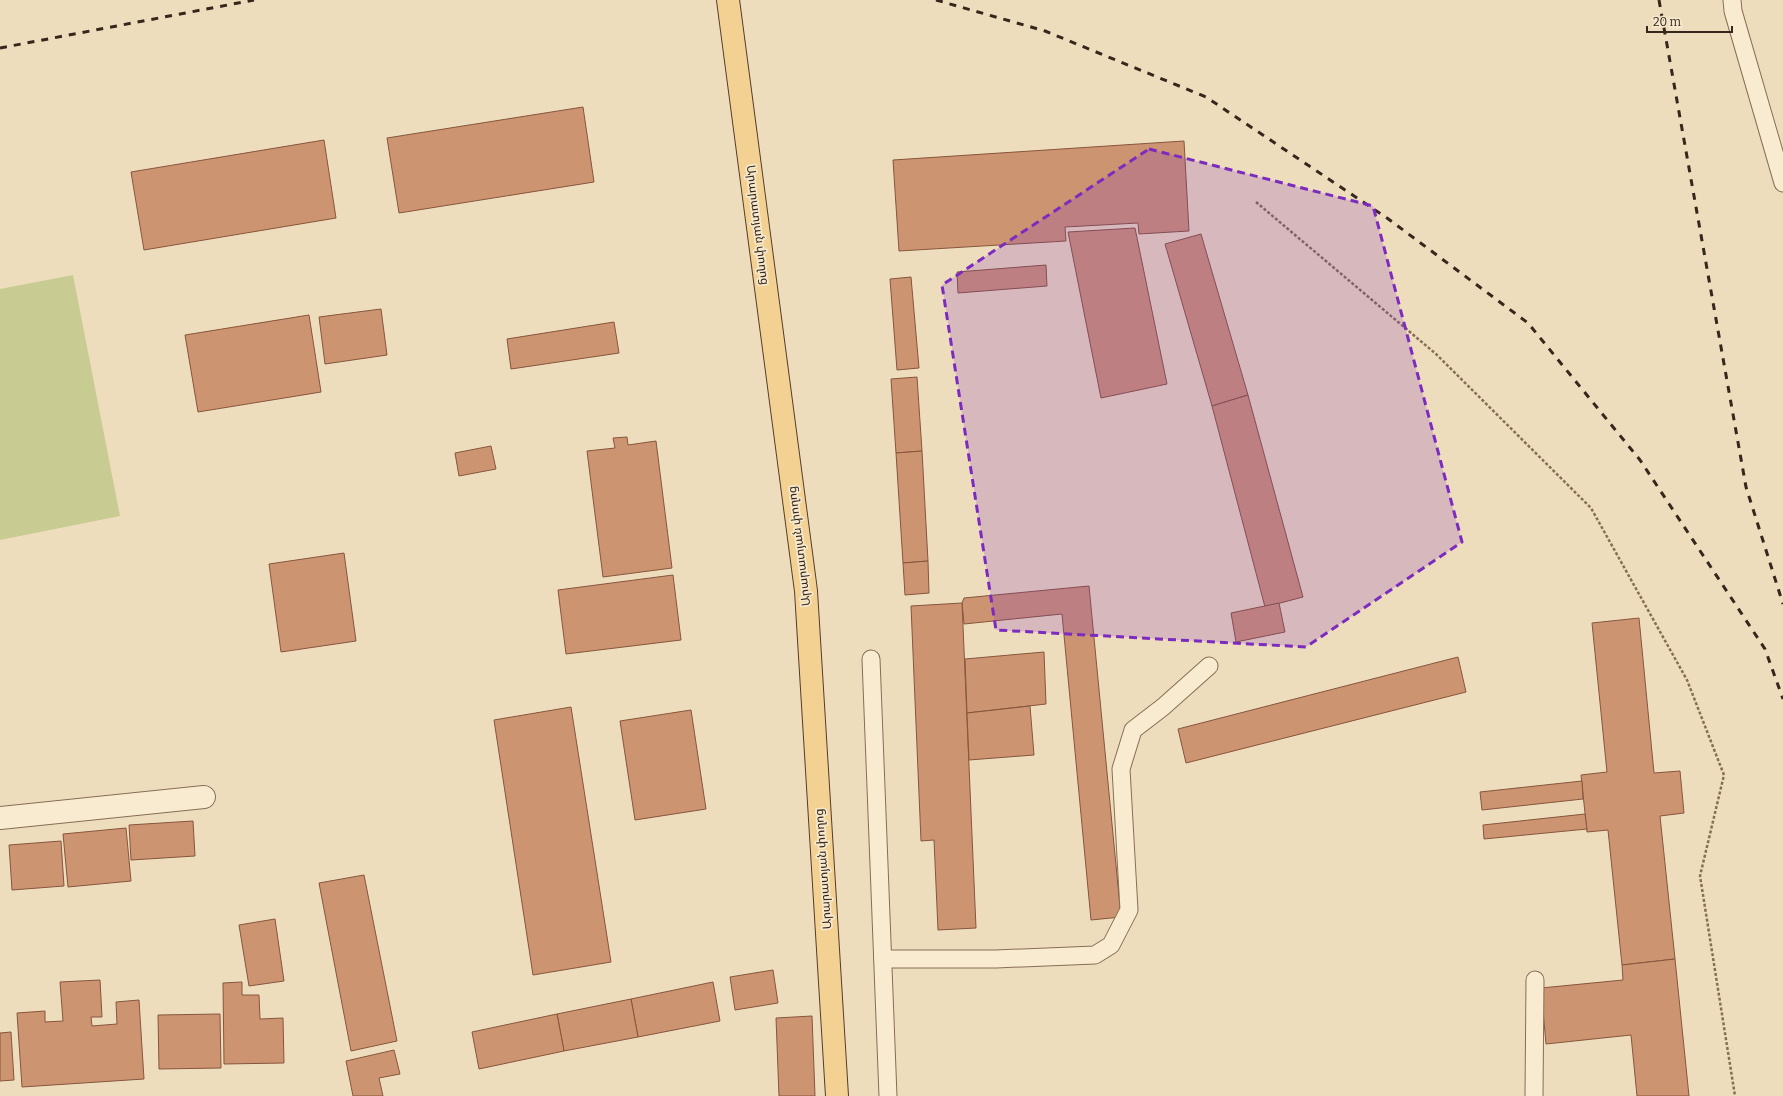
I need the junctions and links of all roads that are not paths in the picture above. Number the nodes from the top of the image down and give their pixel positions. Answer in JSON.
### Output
{"nodes":[{"id":1,"x":728,"y":0,"type":"edge"},
{"id":2,"x":1732,"y":0,"type":"edge"},
{"id":3,"x":1783,"y":183,"type":"edge"},
{"id":4,"x":871,"y":659,"type":"dead end"},
{"id":5,"x":1209,"y":666,"type":"dead end"},
{"id":6,"x":204,"y":797,"type":"dead end"},
{"id":7,"x":0,"y":818,"type":"edge"},
{"id":8,"x":883,"y":959,"type":"junction"},
{"id":9,"x":1535,"y":980,"type":"dead end"},
{"id":10,"x":837,"y":1096,"type":"edge"},
{"id":11,"x":888,"y":1096,"type":"edge"},
{"id":12,"x":1534,"y":1096,"type":"edge"}],
"edges":[{"from":1,"to":10,"type":"main road","name":"Արարատյան փողոց"},
{"from":2,"to":3,"type":"lane"},
{"from":4,"to":8,"type":"lane"},
{"from":5,"to":8,"type":"lane"},
{"from":6,"to":7,"type":"street"},
{"from":8,"to":11,"type":"lane"},
{"from":9,"to":12,"type":"lane"}]}
